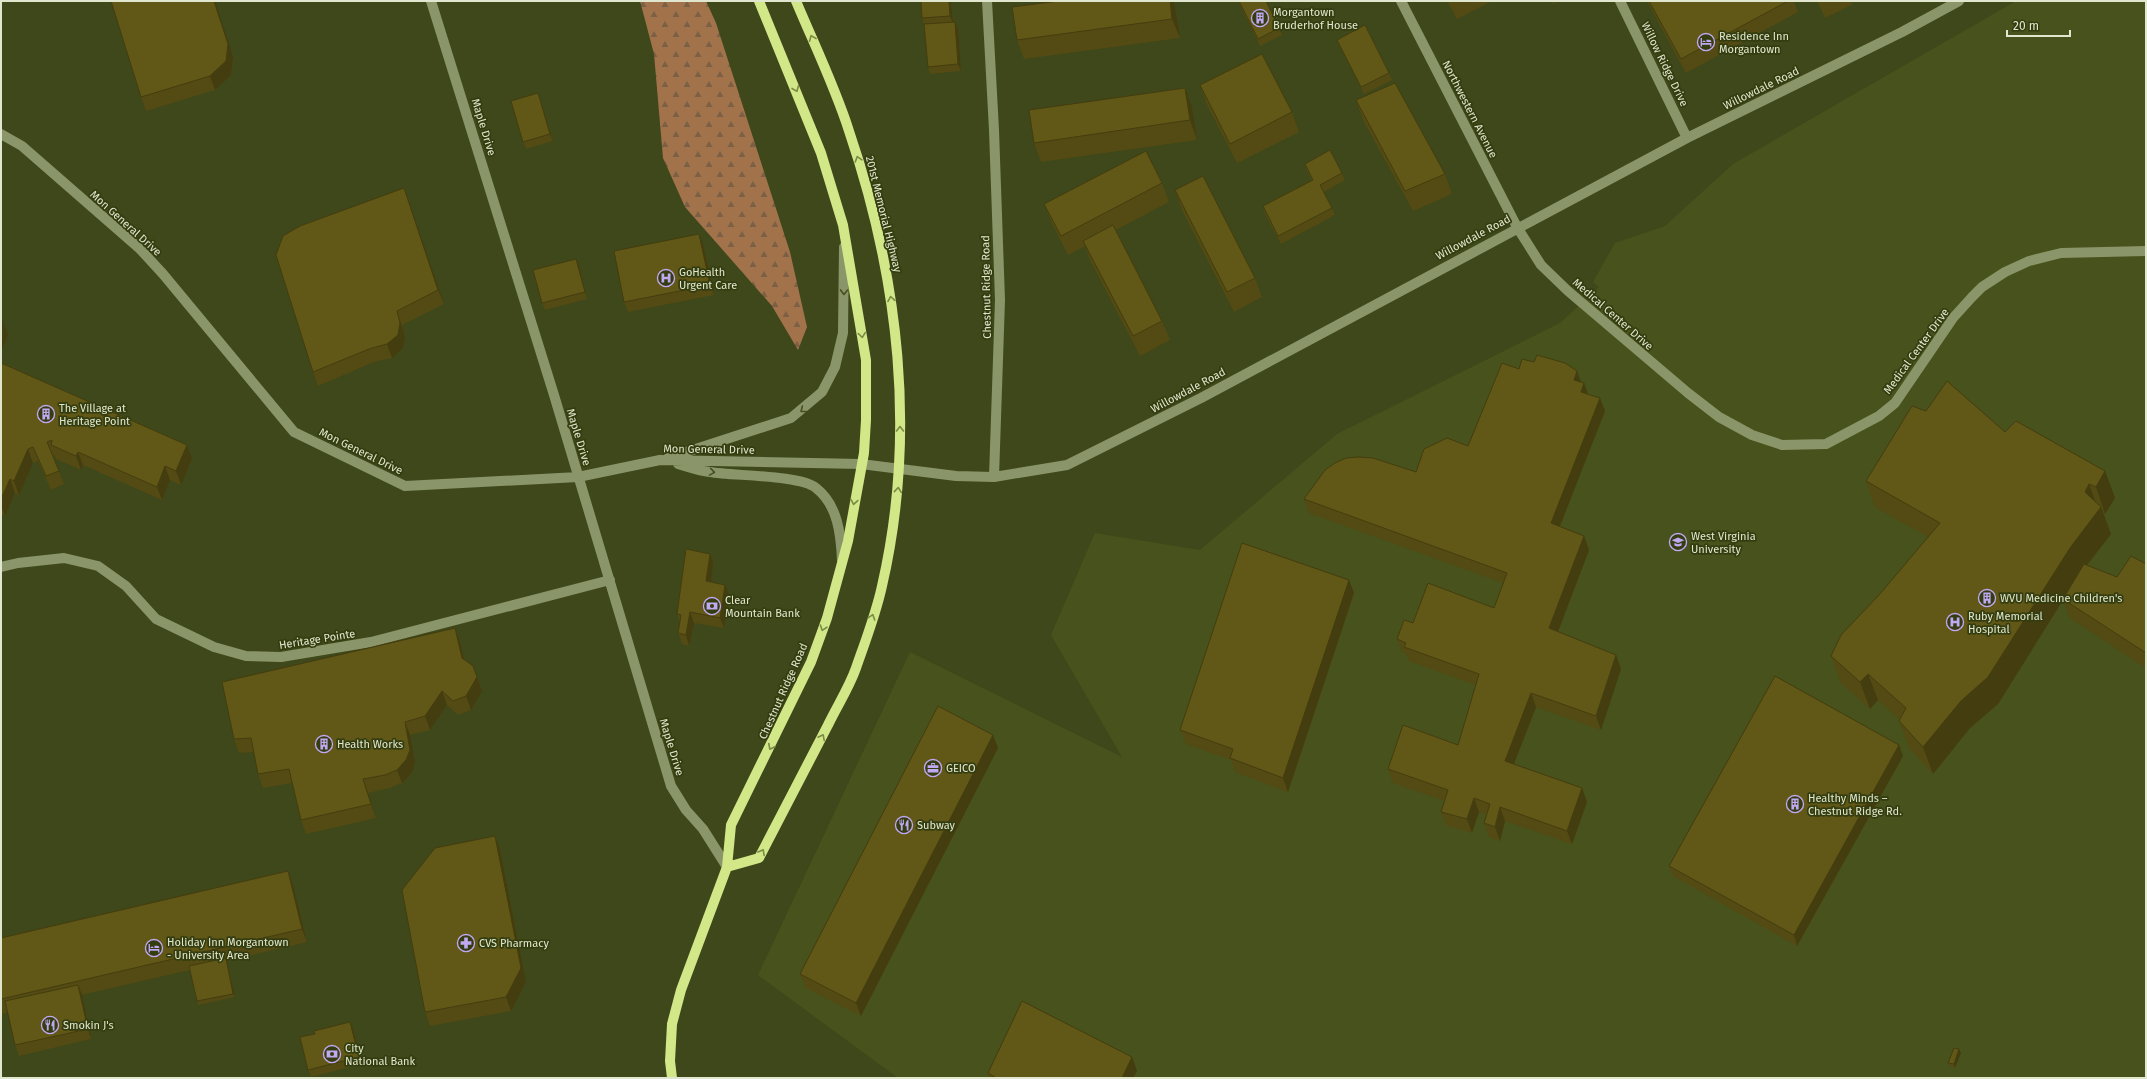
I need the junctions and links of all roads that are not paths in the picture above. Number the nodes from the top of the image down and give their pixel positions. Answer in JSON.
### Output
{"nodes":[{"id":1,"x":431,"y":1,"type":"edge"},
{"id":2,"x":759,"y":1,"type":"edge"},
{"id":3,"x":796,"y":1,"type":"edge"},
{"id":4,"x":987,"y":1,"type":"edge"},
{"id":5,"x":1401,"y":1,"type":"edge"},
{"id":6,"x":1620,"y":1,"type":"edge"},
{"id":7,"x":1959,"y":1,"type":"edge"},
{"id":8,"x":1,"y":134,"type":"edge"},
{"id":9,"x":1687,"y":138,"type":"junction"},
{"id":10,"x":843,"y":225,"type":"junction"},
{"id":11,"x":1517,"y":227,"type":"junction"},
{"id":12,"x":2146,"y":252,"type":"edge"},
{"id":13,"x":660,"y":460,"type":"junction"},
{"id":14,"x":861,"y":464,"type":"junction"},
{"id":15,"x":900,"y":468,"type":"junction"},
{"id":16,"x":578,"y":477,"type":"junction"},
{"id":17,"x":994,"y":477,"type":"junction"},
{"id":18,"x":842,"y":562,"type":"junction"},
{"id":19,"x":1,"y":567,"type":"edge"},
{"id":20,"x":610,"y":580,"type":"junction"},
{"id":21,"x":727,"y":867,"type":"junction"},
{"id":22,"x":672,"y":1078,"type":"edge"}],
"edges":[{"from":1,"to":16,"type":"street","name":"Maple Drive"},
{"from":2,"to":10,"type":"main road","one_way":true},
{"from":15,"to":3,"type":"main road","name":"201st Memorial Highway","one_way":true},
{"from":4,"to":17,"type":"street","name":"Chestnut Ridge Road"},
{"from":5,"to":11,"type":"street","name":"Northwestern Avenue"},
{"from":6,"to":9,"type":"street","name":"Willow Ridge Drive"},
{"from":7,"to":9,"type":"street","name":"Willowdale Road"},
{"from":8,"to":16,"type":"street","name":"Mon General Drive"},
{"from":9,"to":11,"type":"street","name":"Willowdale Road"},
{"from":10,"to":13,"type":"street","one_way":true},
{"from":10,"to":14,"type":"main road","one_way":true},
{"from":11,"to":12,"type":"street","name":"Medical Center Drive"},
{"from":11,"to":17,"type":"street","name":"Willowdale Road"},
{"from":13,"to":14,"type":"street","name":"Mon General Drive"},
{"from":13,"to":16,"type":"street","name":"Mon General Drive"},
{"from":13,"to":18,"type":"street","one_way":true},
{"from":14,"to":15,"type":"street"},
{"from":14,"to":18,"type":"main road","name":"Chestnut Ridge Road","one_way":true},
{"from":15,"to":17,"type":"street"},
{"from":21,"to":15,"type":"main road","one_way":true},
{"from":16,"to":20,"type":"street","name":"Maple Drive"},
{"from":18,"to":21,"type":"main road","name":"Chestnut Ridge Road","one_way":true},
{"from":19,"to":20,"type":"street","name":"Heritage Pointe"},
{"from":20,"to":21,"type":"street","name":"Maple Drive"},
{"from":21,"to":22,"type":"main road","name":"Chestnut Ridge Road"}]}
